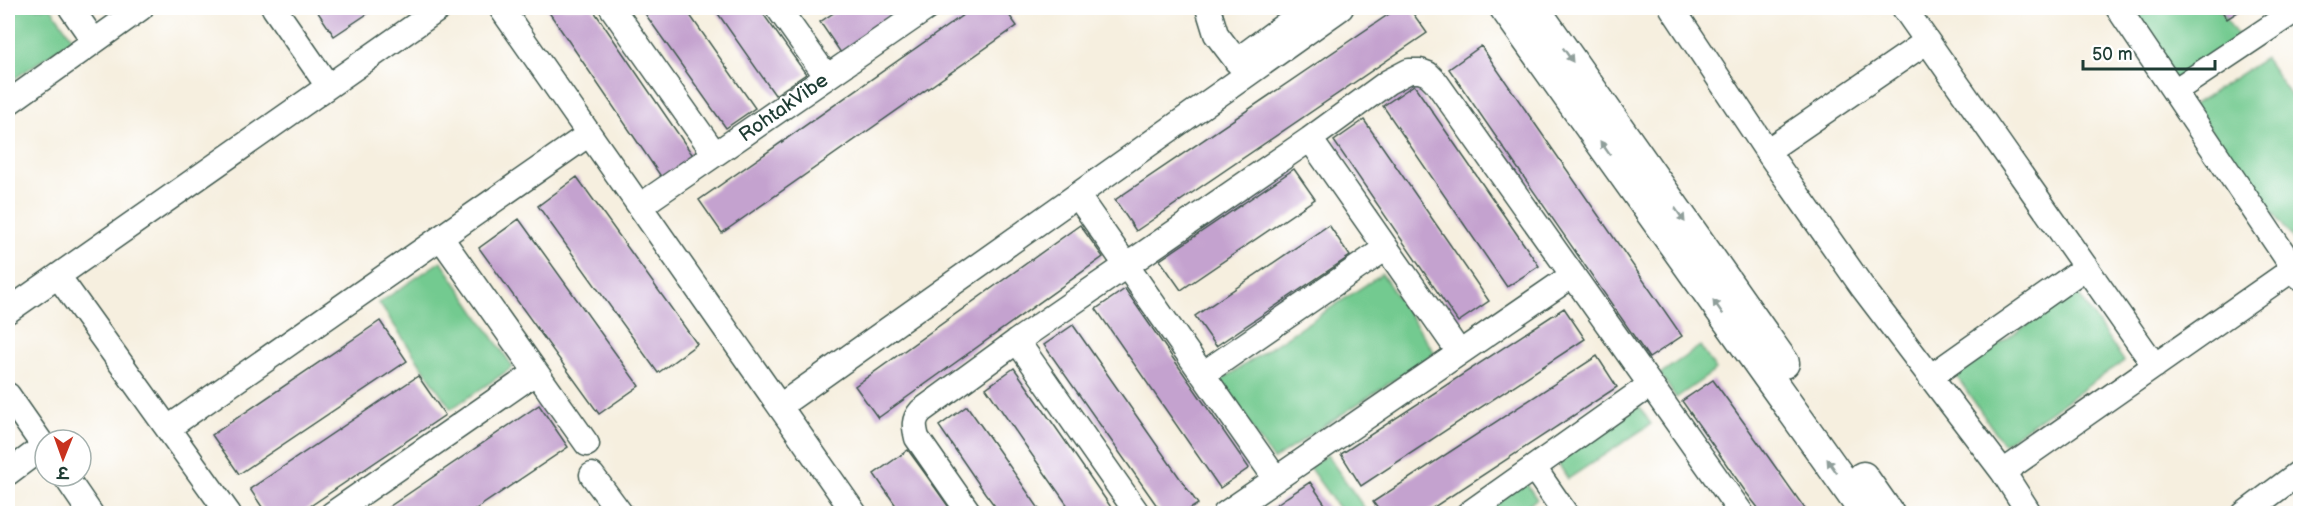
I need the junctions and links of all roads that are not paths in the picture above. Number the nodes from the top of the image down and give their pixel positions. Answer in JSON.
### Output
{"nodes":[{"id":1,"x":71,"y":8,"type":"edge"},
{"id":2,"x":141,"y":8,"type":"edge"},
{"id":3,"x":274,"y":8,"type":"edge"},
{"id":4,"x":440,"y":8,"type":"edge"},
{"id":5,"x":501,"y":8,"type":"edge"},
{"id":6,"x":612,"y":8,"type":"edge"},
{"id":7,"x":778,"y":8,"type":"edge"},
{"id":8,"x":927,"y":8,"type":"edge"},
{"id":9,"x":1208,"y":8,"type":"edge"},
{"id":10,"x":1308,"y":8,"type":"edge"},
{"id":11,"x":1341,"y":8,"type":"edge"},
{"id":12,"x":1505,"y":8,"type":"edge"},
{"id":13,"x":1534,"y":8,"type":"edge"},
{"id":14,"x":1904,"y":8,"type":"edge"},
{"id":15,"x":2118,"y":8,"type":"edge"},
{"id":16,"x":2299,"y":8,"type":"edge"},
{"id":17,"x":1675,"y":9,"type":"edge"},
{"id":18,"x":94,"y":41,"type":"junction"},
{"id":19,"x":1926,"y":42,"type":"junction"},
{"id":20,"x":1242,"y":68,"type":"junction"},
{"id":21,"x":827,"y":77,"type":"junction"},
{"id":22,"x":328,"y":86,"type":"junction"},
{"id":23,"x":2176,"y":90,"type":"junction"},
{"id":24,"x":8,"y":103,"type":"edge"},
{"id":25,"x":590,"y":134,"type":"junction"},
{"id":26,"x":1310,"y":139,"type":"junction"},
{"id":27,"x":1767,"y":151,"type":"junction"},
{"id":28,"x":715,"y":154,"type":"junction"},
{"id":29,"x":1077,"y":195,"type":"junction"},
{"id":30,"x":640,"y":206,"type":"junction"},
{"id":31,"x":441,"y":238,"type":"junction"},
{"id":32,"x":1386,"y":248,"type":"junction"},
{"id":33,"x":1127,"y":265,"type":"junction"},
{"id":34,"x":2086,"y":267,"type":"junction"},
{"id":35,"x":2297,"y":273,"type":"edge"},
{"id":36,"x":1573,"y":275,"type":"junction"},
{"id":37,"x":58,"y":276,"type":"junction"},
{"id":38,"x":8,"y":311,"type":"edge"},
{"id":39,"x":1017,"y":341,"type":"junction"},
{"id":40,"x":1459,"y":352,"type":"junction"},
{"id":41,"x":2155,"y":366,"type":"junction"},
{"id":42,"x":536,"y":373,"type":"junction"},
{"id":43,"x":1203,"y":374,"type":"junction"},
{"id":44,"x":1930,"y":377,"type":"junction"},
{"id":45,"x":1650,"y":385,"type":"junction"},
{"id":46,"x":8,"y":395,"type":"edge"},
{"id":47,"x":780,"y":406,"type":"junction"},
{"id":48,"x":168,"y":428,"type":"junction"},
{"id":49,"x":33,"y":431,"type":"edge"},
{"id":50,"x":586,"y":444,"type":"dead end"},
{"id":51,"x":33,"y":455,"type":"edge"},
{"id":52,"x":1534,"y":468,"type":"junction"},
{"id":53,"x":2003,"y":472,"type":"junction"},
{"id":54,"x":2301,"y":472,"type":"edge"},
{"id":55,"x":8,"y":473,"type":"edge"},
{"id":56,"x":592,"y":475,"type":"dead end"},
{"id":57,"x":1276,"y":479,"type":"junction"},
{"id":58,"x":74,"y":488,"type":"edge"},
{"id":59,"x":92,"y":513,"type":"edge"},
{"id":60,"x":230,"y":513,"type":"edge"},
{"id":61,"x":332,"y":513,"type":"edge"},
{"id":62,"x":621,"y":513,"type":"edge"},
{"id":63,"x":855,"y":513,"type":"edge"},
{"id":64,"x":970,"y":513,"type":"edge"},
{"id":65,"x":1138,"y":513,"type":"edge"},
{"id":66,"x":1226,"y":513,"type":"edge"},
{"id":67,"x":1468,"y":513,"type":"edge"},
{"id":68,"x":1566,"y":513,"type":"edge"},
{"id":69,"x":1742,"y":513,"type":"edge"},
{"id":70,"x":1866,"y":513,"type":"edge"},
{"id":71,"x":1889,"y":513,"type":"edge"},
{"id":72,"x":2030,"y":513,"type":"edge"},
{"id":73,"x":2244,"y":513,"type":"edge"}],
"edges":[{"from":1,"to":18,"type":"street"},
{"from":2,"to":18,"type":"street"},
{"from":3,"to":22,"type":"street"},
{"from":4,"to":22,"type":"street"},
{"from":5,"to":25,"type":"street"},
{"from":6,"to":28,"type":"street"},
{"from":7,"to":21,"type":"street"},
{"from":8,"to":21,"type":"street","name":"RohtakVibe"},
{"from":9,"to":20,"type":"street"},
{"from":10,"to":20,"type":"street"},
{"from":11,"to":20,"type":"street"},
{"from":70,"to":12,"type":"main road","one_way":true},
{"from":13,"to":71,"type":"main road","one_way":true},
{"from":14,"to":19,"type":"street"},
{"from":15,"to":23,"type":"street"},
{"from":16,"to":23,"type":"street"},
{"from":17,"to":27,"type":"street"},
{"from":18,"to":24,"type":"street"},
{"from":19,"to":27,"type":"street"},
{"from":19,"to":34,"type":"street"},
{"from":20,"to":29,"type":"street"},
{"from":21,"to":28,"type":"street","name":"RohtakVibe"},
{"from":22,"to":37,"type":"street"},
{"from":23,"to":35,"type":"street"},
{"from":25,"to":30,"type":"street"},
{"from":25,"to":31,"type":"street"},
{"from":26,"to":32,"type":"street"},
{"from":26,"to":33,"type":"street"},
{"from":26,"to":36,"type":"street"},
{"from":27,"to":44,"type":"street"},
{"from":28,"to":30,"type":"street","name":"RohtakVibe"},
{"from":29,"to":33,"type":"street"},
{"from":29,"to":47,"type":"street"},
{"from":30,"to":47,"type":"street"},
{"from":31,"to":42,"type":"street"},
{"from":31,"to":48,"type":"street"},
{"from":32,"to":40,"type":"street"},
{"from":32,"to":43,"type":"street"},
{"from":33,"to":39,"type":"street"},
{"from":33,"to":43,"type":"street"},
{"from":34,"to":41,"type":"street"},
{"from":34,"to":44,"type":"street"},
{"from":35,"to":41,"type":"street"},
{"from":36,"to":40,"type":"street"},
{"from":36,"to":45,"type":"street"},
{"from":37,"to":38,"type":"street"},
{"from":37,"to":48,"type":"street"},
{"from":39,"to":64,"type":"street"},
{"from":39,"to":65,"type":"street"},
{"from":40,"to":57,"type":"street"},
{"from":41,"to":53,"type":"street"},
{"from":42,"to":50,"type":"street"},
{"from":42,"to":61,"type":"street"},
{"from":43,"to":57,"type":"street"},
{"from":44,"to":53,"type":"street"},
{"from":45,"to":52,"type":"street"},
{"from":45,"to":69,"type":"street"},
{"from":46,"to":49,"type":"street"},
{"from":47,"to":63,"type":"street"},
{"from":48,"to":60,"type":"street"},
{"from":51,"to":55,"type":"street"},
{"from":52,"to":67,"type":"street"},
{"from":52,"to":68,"type":"street"},
{"from":53,"to":72,"type":"street"},
{"from":54,"to":73,"type":"street"},
{"from":56,"to":62,"type":"street"},
{"from":57,"to":66,"type":"street"},
{"from":58,"to":59,"type":"street"}]}
